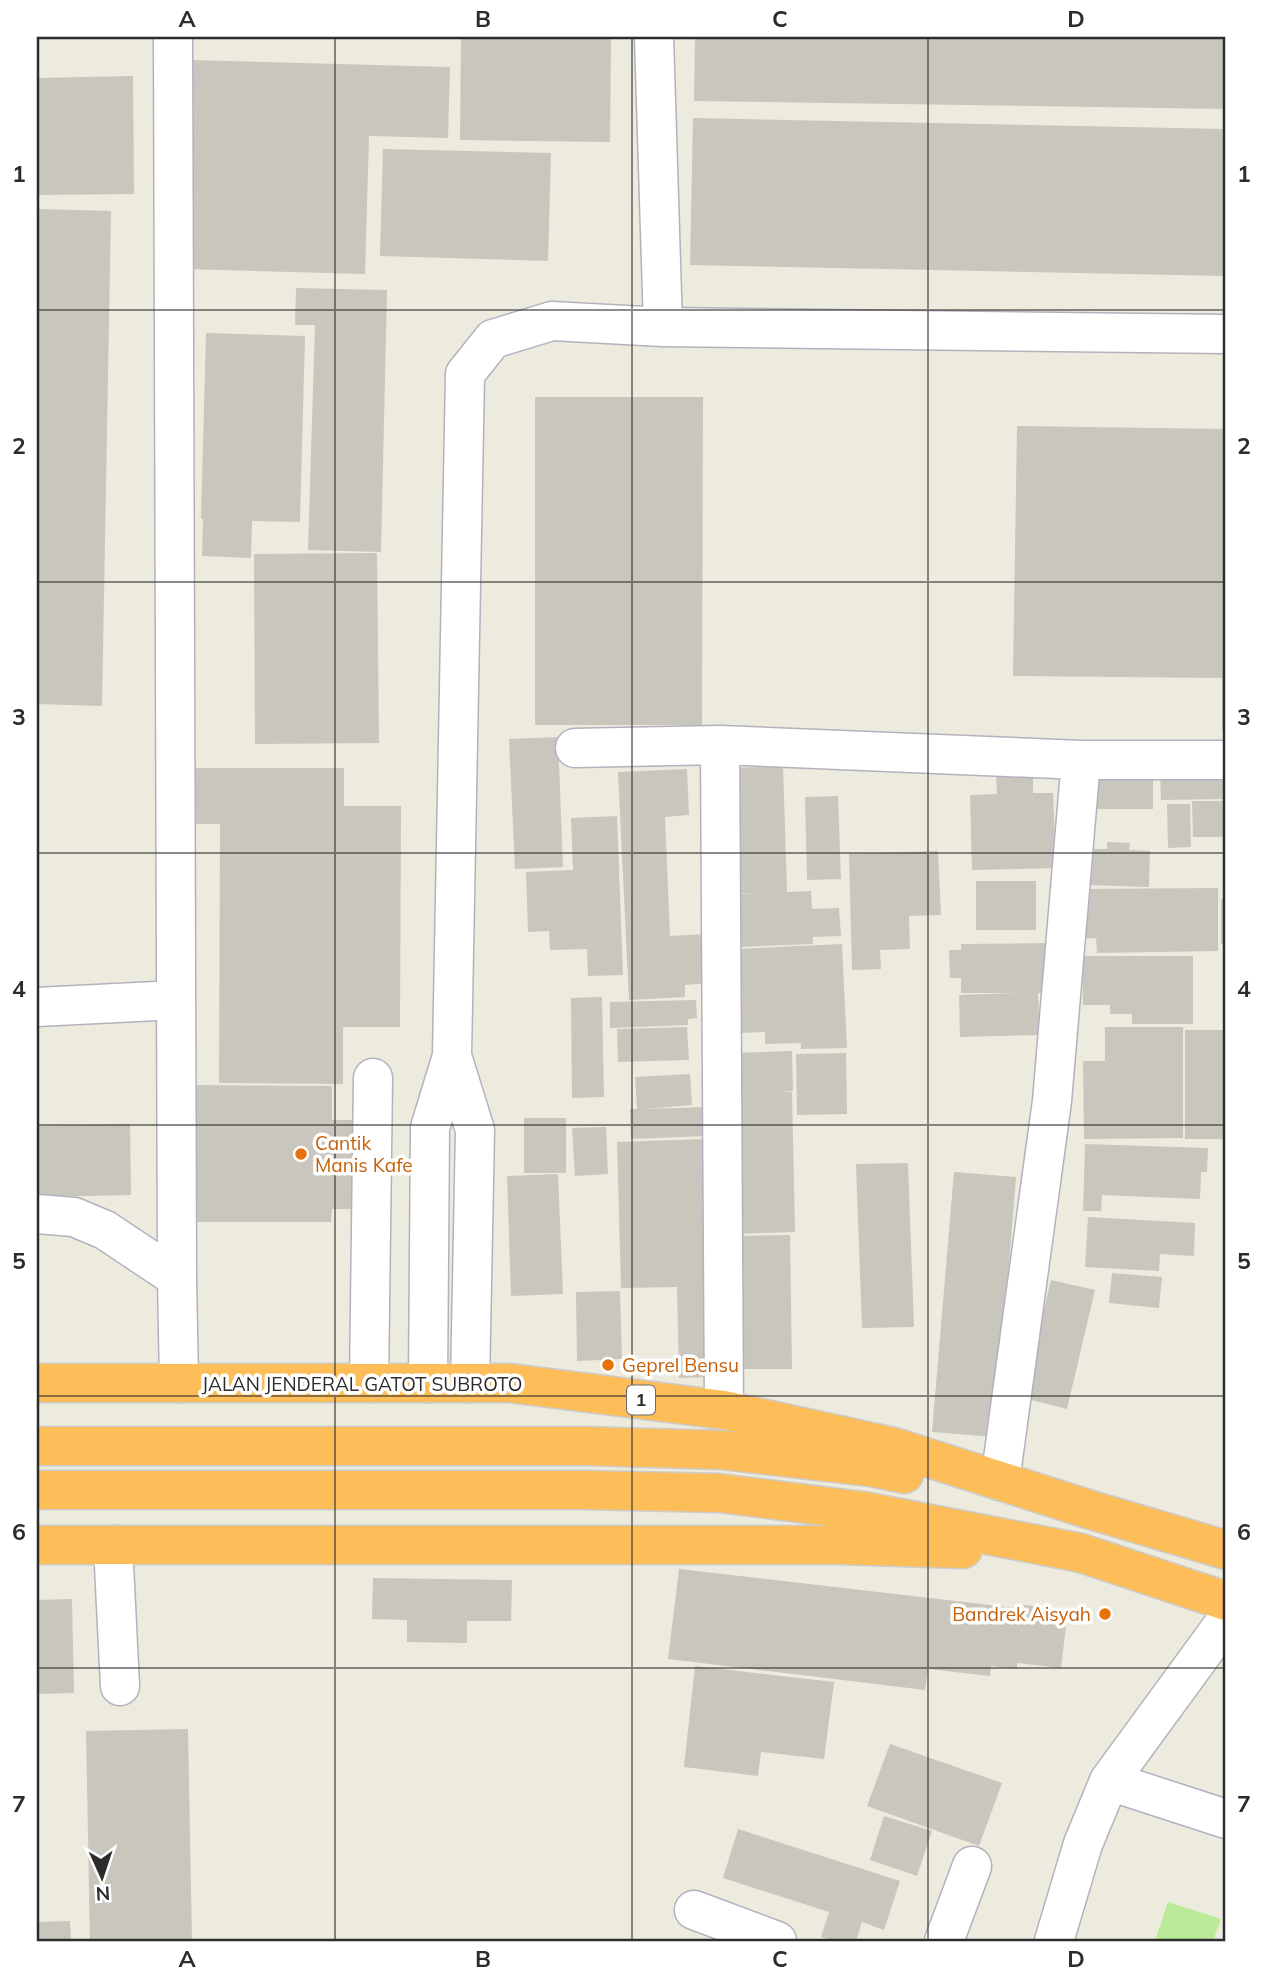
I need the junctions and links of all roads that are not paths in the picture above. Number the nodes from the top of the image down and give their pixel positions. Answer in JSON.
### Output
{"nodes":[{"id":1,"x":173,"y":37,"type":"edge"},
{"id":2,"x":654,"y":37,"type":"edge"},
{"id":3,"x":663,"y":327,"type":"junction"},
{"id":4,"x":1226,"y":334,"type":"edge"},
{"id":5,"x":720,"y":745,"type":"junction"},
{"id":6,"x":575,"y":748,"type":"dead end"},
{"id":7,"x":1081,"y":760,"type":"junction"},
{"id":8,"x":1226,"y":760,"type":"edge"},
{"id":9,"x":176,"y":1000,"type":"junction"},
{"id":10,"x":37,"y":1007,"type":"edge"},
{"id":11,"x":452,"y":1056,"type":"junction"},
{"id":12,"x":373,"y":1078,"type":"dead end"},
{"id":13,"x":37,"y":1214,"type":"edge"},
{"id":14,"x":177,"y":1278,"type":"junction"},
{"id":15,"x":37,"y":1383,"type":"edge"},
{"id":16,"x":179,"y":1383,"type":"junction"},
{"id":17,"x":369,"y":1383,"type":"junction"},
{"id":18,"x":428,"y":1383,"type":"junction"},
{"id":19,"x":470,"y":1383,"type":"junction"},
{"id":20,"x":724,"y":1410,"type":"junction"},
{"id":21,"x":37,"y":1446,"type":"edge"},
{"id":22,"x":1000,"y":1481,"type":"junction"},
{"id":23,"x":37,"y":1490,"type":"edge"},
{"id":24,"x":1091,"y":1510,"type":"junction"},
{"id":25,"x":1224,"y":1543,"type":"edge"},
{"id":26,"x":37,"y":1545,"type":"edge"},
{"id":27,"x":113,"y":1545,"type":"junction"},
{"id":28,"x":1081,"y":1553,"type":"junction"},
{"id":29,"x":1226,"y":1601,"type":"edge"},
{"id":30,"x":1226,"y":1620,"type":"edge"},
{"id":31,"x":120,"y":1686,"type":"dead end"},
{"id":32,"x":1109,"y":1781,"type":"junction"},
{"id":33,"x":1226,"y":1819,"type":"edge"},
{"id":34,"x":972,"y":1866,"type":"dead end"},
{"id":35,"x":694,"y":1910,"type":"dead end"},
{"id":36,"x":777,"y":1941,"type":"edge"},
{"id":37,"x":944,"y":1941,"type":"edge"},
{"id":38,"x":1054,"y":1941,"type":"edge"}],
"edges":[{"from":1,"to":9,"type":"street"},
{"from":2,"to":3,"type":"street"},
{"from":3,"to":4,"type":"street"},
{"from":3,"to":11,"type":"street"},
{"from":5,"to":6,"type":"street"},
{"from":5,"to":7,"type":"street"},
{"from":5,"to":20,"type":"street"},
{"from":7,"to":8,"type":"street"},
{"from":7,"to":22,"type":"street"},
{"from":9,"to":10,"type":"street"},
{"from":9,"to":14,"type":"street"},
{"from":11,"to":18,"type":"street"},
{"from":11,"to":19,"type":"street"},
{"from":12,"to":17,"type":"street"},
{"from":13,"to":14,"type":"street"},
{"from":14,"to":16,"type":"street"},
{"from":15,"to":16,"type":"highway","name":"JALAN JENDERAL GATOT SUBROTO","number":"1"},
{"from":16,"to":17,"type":"highway","name":"JALAN JENDERAL GATOT SUBROTO","number":"1"},
{"from":17,"to":18,"type":"highway","name":"JALAN JENDERAL GATOT SUBROTO","number":"1"},
{"from":18,"to":19,"type":"highway","name":"JALAN JENDERAL GATOT SUBROTO","number":"1"},
{"from":19,"to":20,"type":"highway","name":"JALAN JENDERAL GATOT SUBROTO","number":"1"},
{"from":20,"to":22,"type":"highway","name":"JALAN JENDERAL GATOT SUBROTO","number":"1"},
{"from":21,"to":24,"type":"highway","name":"JALAN JENDERAL GATOT SUBROTO","number":"1"},
{"from":22,"to":24,"type":"highway","name":"JALAN JENDERAL GATOT SUBROTO","number":"1"},
{"from":23,"to":28,"type":"highway"},
{"from":24,"to":25,"type":"highway","name":"JALAN JENDERAL GATOT SUBROTO","number":"1"},
{"from":26,"to":27,"type":"highway"},
{"from":27,"to":28,"type":"highway"},
{"from":27,"to":31,"type":"street"},
{"from":28,"to":29,"type":"highway"},
{"from":30,"to":32,"type":"street"},
{"from":32,"to":33,"type":"street"},
{"from":32,"to":38,"type":"street"},
{"from":34,"to":37,"type":"street"},
{"from":35,"to":36,"type":"street"}]}
